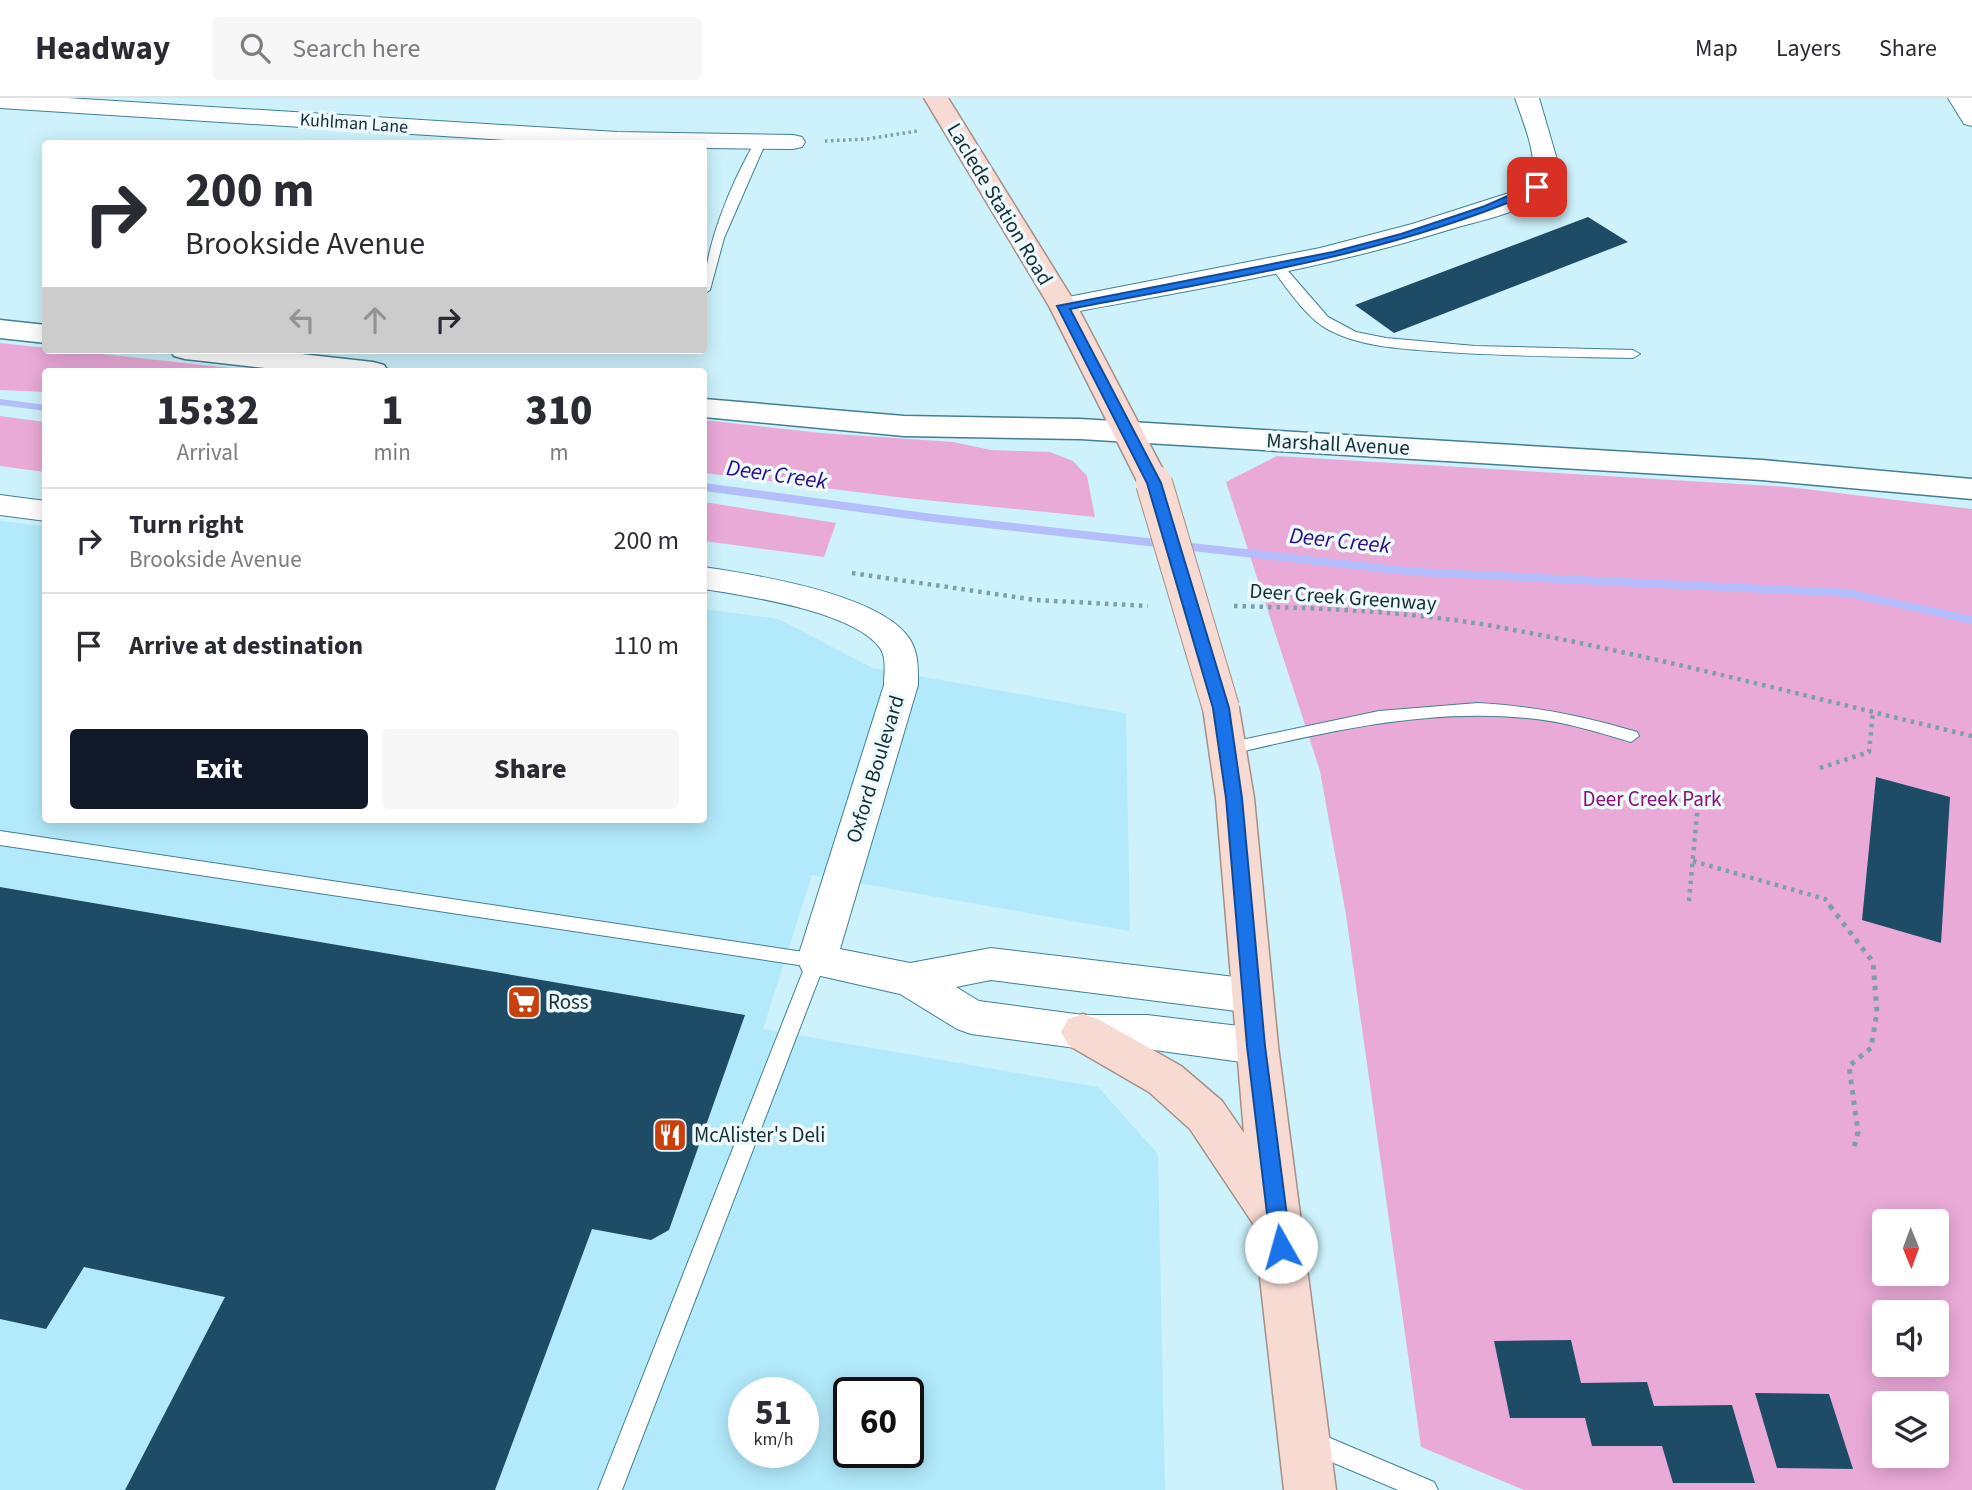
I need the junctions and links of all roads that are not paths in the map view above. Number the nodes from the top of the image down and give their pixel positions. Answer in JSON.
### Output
{"nodes":[{"id":1,"x":936,"y":98,"type":"edge"},
{"id":2,"x":1527,"y":98,"type":"edge"},
{"id":3,"x":1960,"y":98,"type":"edge"},
{"id":4,"x":0,"y":101,"type":"edge"},
{"id":5,"x":1972,"y":120,"type":"edge"},
{"id":6,"x":665,"y":140,"type":"edge"},
{"id":7,"x":707,"y":141,"type":"edge"},
{"id":8,"x":760,"y":142,"type":"junction"},
{"id":9,"x":793,"y":142,"type":"road end"},
{"id":10,"x":1277,"y":267,"type":"junction"},
{"id":11,"x":707,"y":279,"type":"edge"},
{"id":12,"x":1063,"y":306,"type":"junction"},
{"id":13,"x":0,"y":329,"type":"edge"},
{"id":14,"x":42,"y":334,"type":"edge"},
{"id":15,"x":221,"y":354,"type":"edge"},
{"id":16,"x":1633,"y":354,"type":"dead end"},
{"id":17,"x":346,"y":368,"type":"edge"},
{"id":18,"x":707,"y":408,"type":"edge"},
{"id":19,"x":1130,"y":433,"type":"junction"},
{"id":20,"x":1972,"y":489,"type":"edge"},
{"id":21,"x":0,"y":505,"type":"edge"},
{"id":22,"x":42,"y":510,"type":"edge"},
{"id":23,"x":707,"y":579,"type":"edge"},
{"id":24,"x":1224,"y":729,"type":"junction"},
{"id":25,"x":1631,"y":736,"type":"dead end"},
{"id":26,"x":0,"y":838,"type":"edge"},
{"id":27,"x":817,"y":960,"type":"junction"},
{"id":28,"x":910,"y":980,"type":"junction"},
{"id":29,"x":1252,"y":996,"type":"junction"},
{"id":30,"x":1083,"y":1032,"type":"junction"},
{"id":31,"x":1256,"y":1046,"type":"junction"},
{"id":32,"x":1278,"y":1219,"type":"junction"},
{"id":33,"x":1304,"y":1440,"type":"junction"},
{"id":34,"x":610,"y":1490,"type":"edge"},
{"id":35,"x":1310,"y":1490,"type":"edge"},
{"id":36,"x":1426,"y":1490,"type":"edge"}],
"edges":[{"from":1,"to":12,"type":"main road","name":"Laclede Station Road"},
{"from":2,"to":10,"type":"street"},
{"from":3,"to":5,"type":"street"},
{"from":4,"to":6,"type":"street","name":"Kuhlman Lane"},
{"from":7,"to":8,"type":"street","name":"Kuhlman Lane"},
{"from":8,"to":9,"type":"street","name":"Kuhlman Lane"},
{"from":8,"to":11,"type":"lane"},
{"from":10,"to":12,"type":"street"},
{"from":10,"to":16,"type":"lane"},
{"from":12,"to":19,"type":"main road","name":"Laclede Station Road"},
{"from":13,"to":14,"type":"street"},
{"from":15,"to":17,"type":"street"},
{"from":18,"to":19,"type":"street","name":"Marshall Avenue"},
{"from":19,"to":20,"type":"street","name":"Marshall Avenue"},
{"from":19,"to":24,"type":"main road","name":"Laclede Station Road","bridge":true},
{"from":21,"to":22,"type":"street"},
{"from":23,"to":27,"type":"street","name":"Oxford Boulevard"},
{"from":24,"to":25,"type":"lane"},
{"from":24,"to":29,"type":"main road","name":"Laclede Station Road"},
{"from":26,"to":27,"type":"lane"},
{"from":27,"to":28,"type":"street"},
{"from":27,"to":34,"type":"lane"},
{"from":28,"to":29,"type":"street"},
{"from":28,"to":30,"type":"street"},
{"from":29,"to":31,"type":"main road","name":"Laclede Station Road"},
{"from":30,"to":31,"type":"street"},
{"from":30,"to":32,"type":"main road"},
{"from":31,"to":32,"type":"main road","name":"Laclede Station Road"},
{"from":32,"to":33,"type":"main road","name":"Laclede Station Road"},
{"from":33,"to":35,"type":"main road","name":"Laclede Station Road"},
{"from":33,"to":36,"type":"lane"}]}
